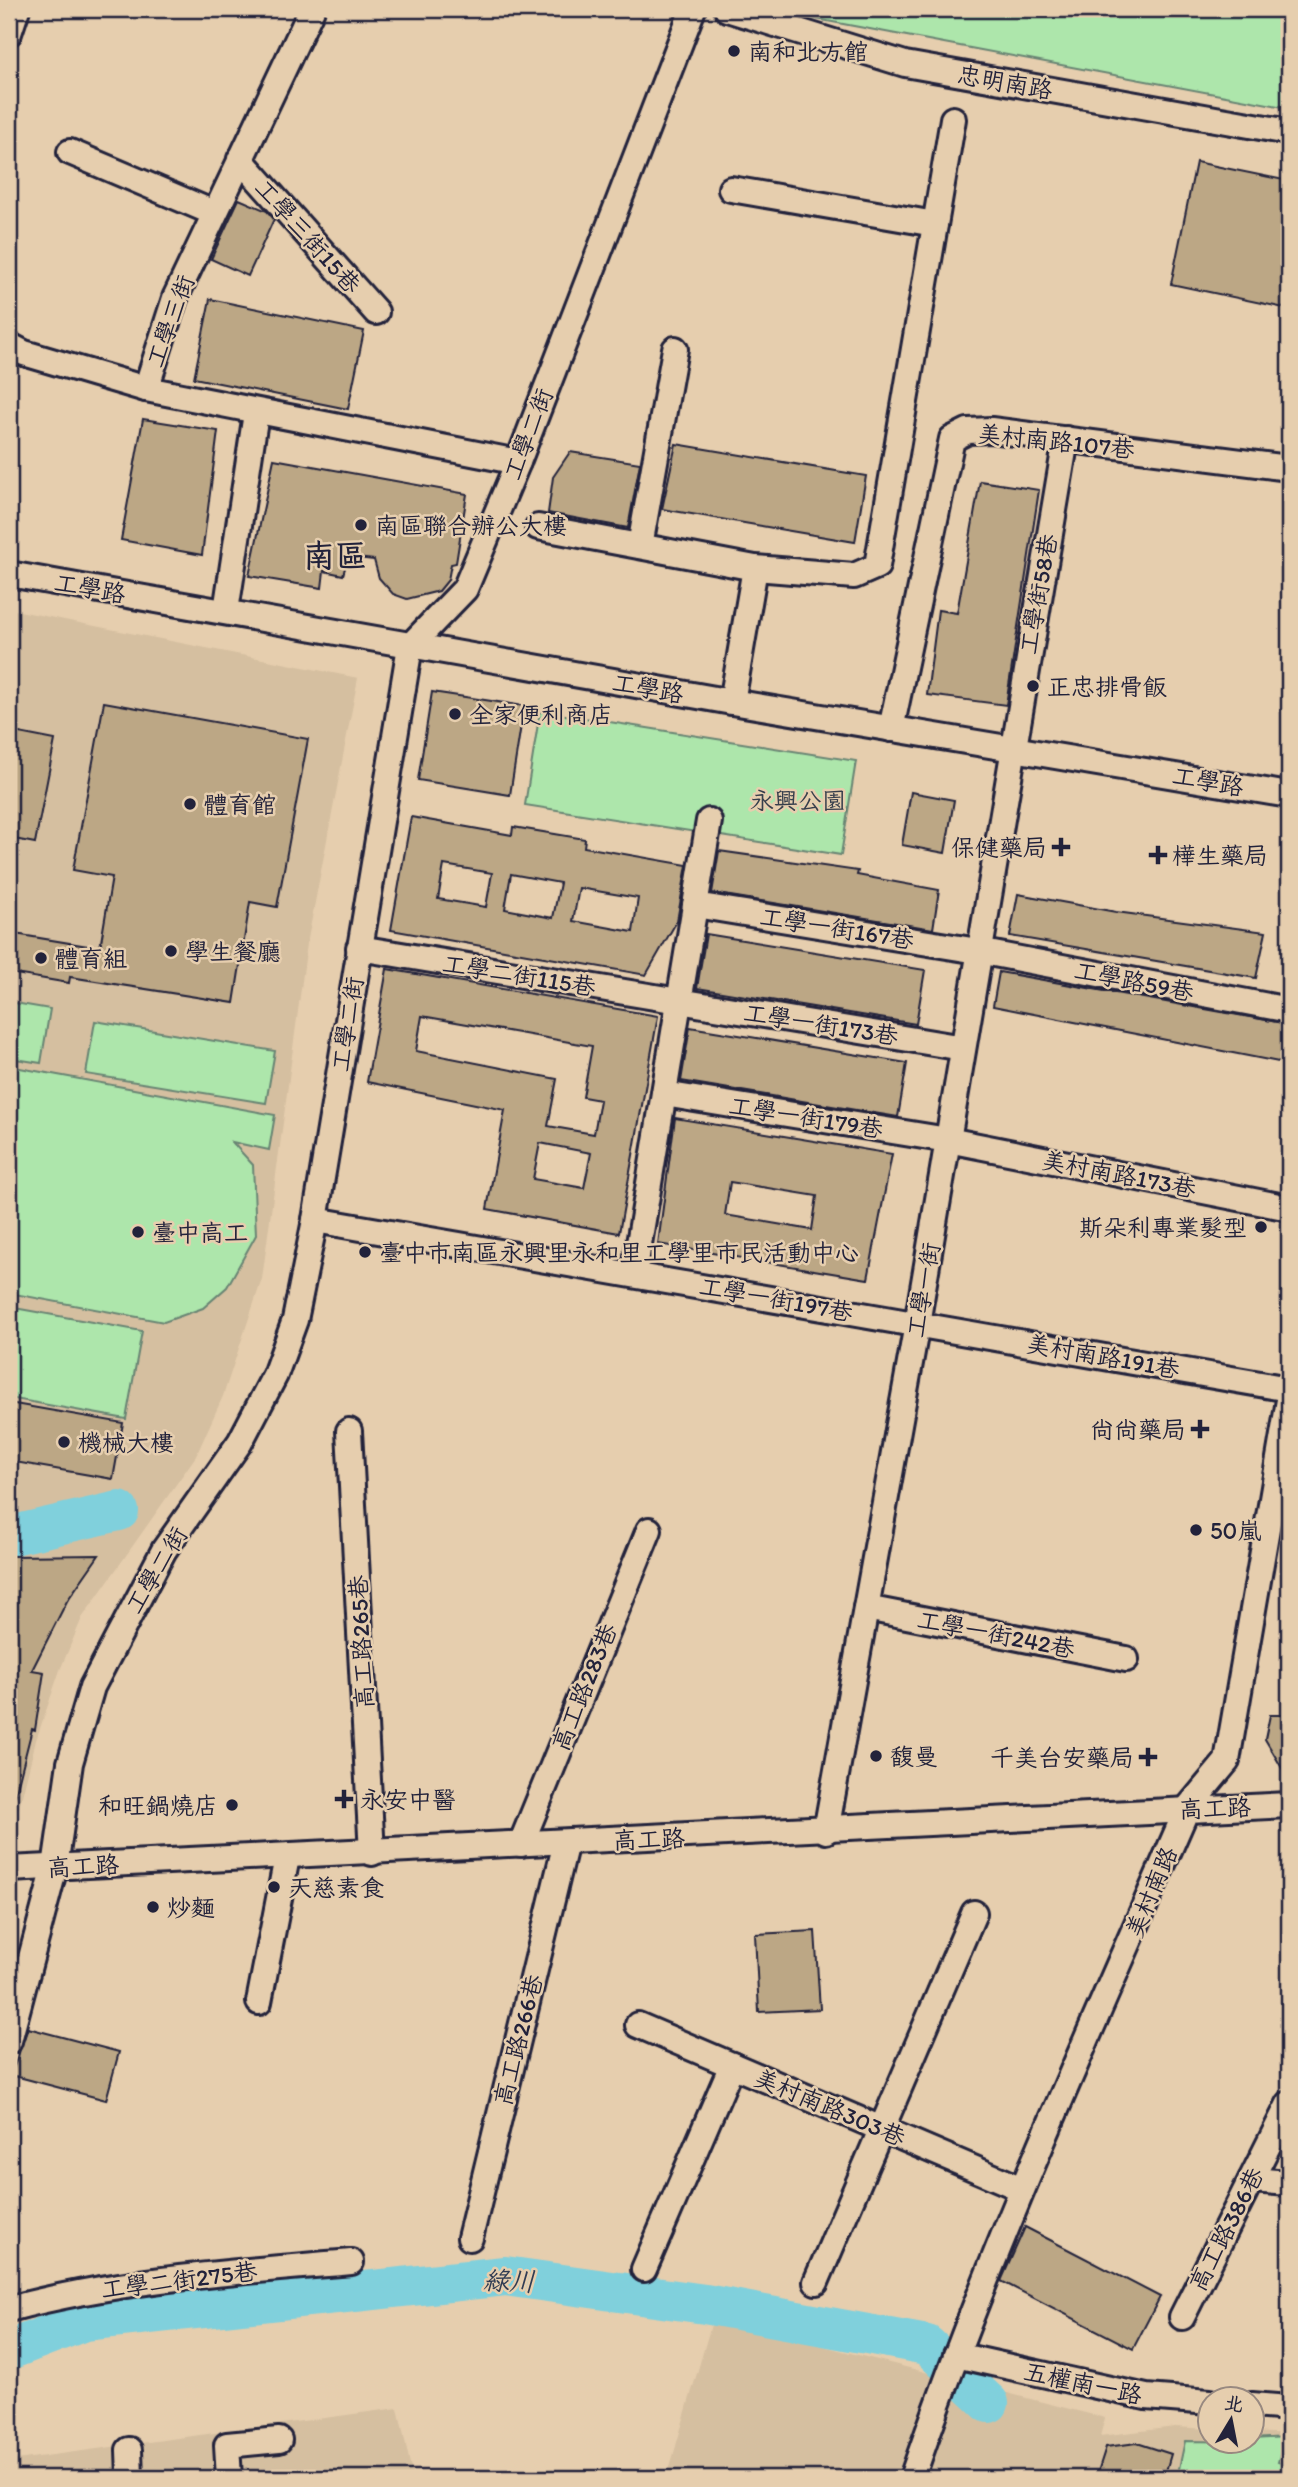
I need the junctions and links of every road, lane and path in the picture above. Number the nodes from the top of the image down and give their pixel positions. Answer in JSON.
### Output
{"nodes":[{"id":1,"x":17,"y":9,"type":"edge"},
{"id":2,"x":312,"y":9,"type":"edge"},
{"id":3,"x":693,"y":9,"type":"edge"},
{"id":4,"x":727,"y":9,"type":"edge"},
{"id":5,"x":9,"y":33,"type":"edge"},
{"id":6,"x":953,"y":119,"type":"dead end"},
{"id":7,"x":1289,"y":132,"type":"edge"},
{"id":8,"x":70,"y":152,"type":"dead end"},
{"id":9,"x":240,"y":159,"type":"junction"},
{"id":10,"x":731,"y":189,"type":"dead end"},
{"id":11,"x":214,"y":214,"type":"junction"},
{"id":12,"x":935,"y":224,"type":"junction"},
{"id":13,"x":376,"y":312,"type":"dead end"},
{"id":14,"x":9,"y":345,"type":"edge"},
{"id":15,"x":675,"y":349,"type":"dead end"},
{"id":16,"x":146,"y":389,"type":"junction"},
{"id":17,"x":256,"y":413,"type":"junction"},
{"id":18,"x":1066,"y":439,"type":"junction"},
{"id":19,"x":518,"y":462,"type":"junction"},
{"id":20,"x":1289,"y":468,"type":"edge"},
{"id":21,"x":538,"y":527,"type":"dead end"},
{"id":22,"x":640,"y":547,"type":"junction"},
{"id":23,"x":755,"y":568,"type":"junction"},
{"id":24,"x":9,"y":574,"type":"edge"},
{"id":25,"x":226,"y":611,"type":"junction"},
{"id":26,"x":410,"y":646,"type":"junction"},
{"id":27,"x":732,"y":702,"type":"junction"},
{"id":28,"x":891,"y":729,"type":"junction"},
{"id":29,"x":1011,"y":748,"type":"junction"},
{"id":30,"x":1289,"y":795,"type":"edge"},
{"id":31,"x":709,"y":821,"type":"dead end"},
{"id":32,"x":695,"y":905,"type":"junction"},
{"id":33,"x":359,"y":948,"type":"junction"},
{"id":34,"x":978,"y":951,"type":"junction"},
{"id":35,"x":680,"y":1001,"type":"junction"},
{"id":36,"x":1289,"y":1010,"type":"edge"},
{"id":37,"x":963,"y":1048,"type":"junction"},
{"id":38,"x":664,"y":1094,"type":"junction"},
{"id":39,"x":948,"y":1140,"type":"junction"},
{"id":40,"x":1289,"y":1208,"type":"edge"},
{"id":41,"x":315,"y":1220,"type":"junction"},
{"id":42,"x":634,"y":1274,"type":"junction"},
{"id":43,"x":917,"y":1324,"type":"junction"},
{"id":44,"x":1289,"y":1389,"type":"edge"},
{"id":45,"x":1289,"y":1400,"type":"edge"},
{"id":46,"x":349,"y":1431,"type":"dead end"},
{"id":47,"x":649,"y":1530,"type":"dead end"},
{"id":48,"x":866,"y":1608,"type":"junction"},
{"id":49,"x":1126,"y":1659,"type":"dead end"},
{"id":50,"x":1289,"y":1805,"type":"edge"},
{"id":51,"x":1187,"y":1809,"type":"junction"},
{"id":52,"x":826,"y":1831,"type":"junction"},
{"id":53,"x":566,"y":1842,"type":"junction"},
{"id":54,"x":521,"y":1844,"type":"junction"},
{"id":55,"x":372,"y":1853,"type":"junction"},
{"id":56,"x":287,"y":1857,"type":"junction"},
{"id":57,"x":55,"y":1867,"type":"junction"},
{"id":58,"x":9,"y":1869,"type":"edge"},
{"id":59,"x":974,"y":1913,"type":"dead end"},
{"id":60,"x":260,"y":2002,"type":"dead end"},
{"id":61,"x":638,"y":2025,"type":"dead end"},
{"id":62,"x":9,"y":2041,"type":"edge"},
{"id":63,"x":732,"y":2065,"type":"junction"},
{"id":64,"x":1289,"y":2104,"type":"edge"},
{"id":65,"x":881,"y":2129,"type":"junction"},
{"id":66,"x":1251,"y":2180,"type":"junction"},
{"id":67,"x":1289,"y":2183,"type":"edge"},
{"id":68,"x":1022,"y":2189,"type":"junction"},
{"id":69,"x":470,"y":2238,"type":"dead end"},
{"id":70,"x":351,"y":2262,"type":"dead end"},
{"id":71,"x":644,"y":2269,"type":"dead end"},
{"id":72,"x":816,"y":2282,"type":"dead end"},
{"id":73,"x":9,"y":2309,"type":"edge"},
{"id":74,"x":1182,"y":2316,"type":"dead end"},
{"id":75,"x":956,"y":2355,"type":"junction"},
{"id":76,"x":1196,"y":2401,"type":"edge"},
{"id":77,"x":1266,"y":2406,"type":"edge"},
{"id":78,"x":1289,"y":2408,"type":"edge"},
{"id":79,"x":279,"y":2440,"type":"dead end"},
{"id":80,"x":129,"y":2450,"type":"dead end"},
{"id":81,"x":130,"y":2478,"type":"edge"},
{"id":82,"x":229,"y":2478,"type":"edge"},
{"id":83,"x":912,"y":2478,"type":"edge"}],
"edges":[{"from":1,"to":5,"type":"street"},
{"from":2,"to":9,"type":"street","name":"工學三街"},
{"from":3,"to":19,"type":"street","name":"工學二街"},
{"from":4,"to":7,"type":"street","name":"忠明南路"},
{"from":6,"to":12,"type":"street"},
{"from":8,"to":11,"type":"street"},
{"from":9,"to":11,"type":"street","name":"工學三街"},
{"from":9,"to":13,"type":"street","name":"工學三街15巷"},
{"from":10,"to":12,"type":"street"},
{"from":11,"to":16,"type":"street","name":"工學三街"},
{"from":12,"to":23,"type":"street"},
{"from":14,"to":16,"type":"street"},
{"from":15,"to":22,"type":"street"},
{"from":16,"to":17,"type":"street","name":"工學三街"},
{"from":17,"to":19,"type":"street","name":"工學三街"},
{"from":17,"to":25,"type":"street"},
{"from":18,"to":20,"type":"street","name":"美村南路107巷"},
{"from":18,"to":28,"type":"street","name":"美村南路107巷"},
{"from":18,"to":29,"type":"street","name":"工學街58巷"},
{"from":19,"to":26,"type":"street","name":"工學二街"},
{"from":21,"to":22,"type":"street"},
{"from":22,"to":23,"type":"street"},
{"from":23,"to":27,"type":"street"},
{"from":24,"to":25,"type":"street","name":"工學路"},
{"from":25,"to":26,"type":"street","name":"工學路"},
{"from":26,"to":27,"type":"street","name":"工學路"},
{"from":26,"to":33,"type":"street","name":"工學二街"},
{"from":27,"to":28,"type":"street","name":"工學路"},
{"from":28,"to":29,"type":"street","name":"工學路"},
{"from":29,"to":30,"type":"street","name":"工學路"},
{"from":29,"to":34,"type":"street","name":"工學一街"},
{"from":31,"to":32,"type":"street"},
{"from":32,"to":34,"type":"street","name":"工學一街167巷"},
{"from":32,"to":35,"type":"street"},
{"from":33,"to":35,"type":"street","name":"工學二街115巷"},
{"from":33,"to":41,"type":"street","name":"工學二街"},
{"from":34,"to":36,"type":"street","name":"工學路59巷"},
{"from":34,"to":37,"type":"street","name":"工學一街"},
{"from":35,"to":37,"type":"street","name":"工學一街173巷"},
{"from":35,"to":38,"type":"street"},
{"from":37,"to":39,"type":"street","name":"工學一街"},
{"from":38,"to":39,"type":"street","name":"工學一街179巷"},
{"from":38,"to":42,"type":"street"},
{"from":39,"to":40,"type":"street","name":"美村南路173巷"},
{"from":39,"to":43,"type":"street","name":"工學一街"},
{"from":41,"to":42,"type":"street","name":"工學一街197巷"},
{"from":41,"to":57,"type":"street","name":"工學二街"},
{"from":42,"to":43,"type":"street","name":"工學一街197巷"},
{"from":43,"to":44,"type":"street","name":"美村南路191巷"},
{"from":43,"to":48,"type":"street","name":"工學一街"},
{"from":45,"to":51,"type":"street","name":"美村南路"},
{"from":46,"to":55,"type":"street","name":"高工路265巷"},
{"from":47,"to":54,"type":"street","name":"高工路283巷"},
{"from":48,"to":49,"type":"street","name":"工學一街242巷"},
{"from":48,"to":52,"type":"street","name":"工學一街"},
{"from":50,"to":51,"type":"street","name":"高工路"},
{"from":51,"to":52,"type":"street","name":"高工路"},
{"from":51,"to":68,"type":"street","name":"美村南路"},
{"from":52,"to":53,"type":"street","name":"高工路"},
{"from":53,"to":54,"type":"street","name":"高工路"},
{"from":53,"to":69,"type":"street","name":"高工路266巷"},
{"from":54,"to":55,"type":"street","name":"高工路"},
{"from":55,"to":56,"type":"street","name":"高工路"},
{"from":56,"to":57,"type":"street","name":"高工路"},
{"from":56,"to":60,"type":"street"},
{"from":57,"to":58,"type":"street","name":"高工路"},
{"from":57,"to":62,"type":"street","name":"工學二街"},
{"from":59,"to":65,"type":"street"},
{"from":61,"to":63,"type":"street","name":"美村南路303巷"},
{"from":63,"to":65,"type":"street","name":"美村南路303巷"},
{"from":63,"to":71,"type":"street"},
{"from":64,"to":66,"type":"street","name":"高工路386巷"},
{"from":65,"to":68,"type":"street","name":"美村南路303巷"},
{"from":65,"to":72,"type":"street"},
{"from":66,"to":67,"type":"street"},
{"from":66,"to":74,"type":"street","name":"高工路386巷"},
{"from":68,"to":75,"type":"street","name":"美村南路"},
{"from":70,"to":73,"type":"street","name":"工學二街275巷"},
{"from":75,"to":76,"type":"street","name":"五權南一路"},
{"from":75,"to":83,"type":"street","name":"美村南路"},
{"from":77,"to":78,"type":"street"},
{"from":79,"to":82,"type":"street"},
{"from":80,"to":81,"type":"street"}]}
